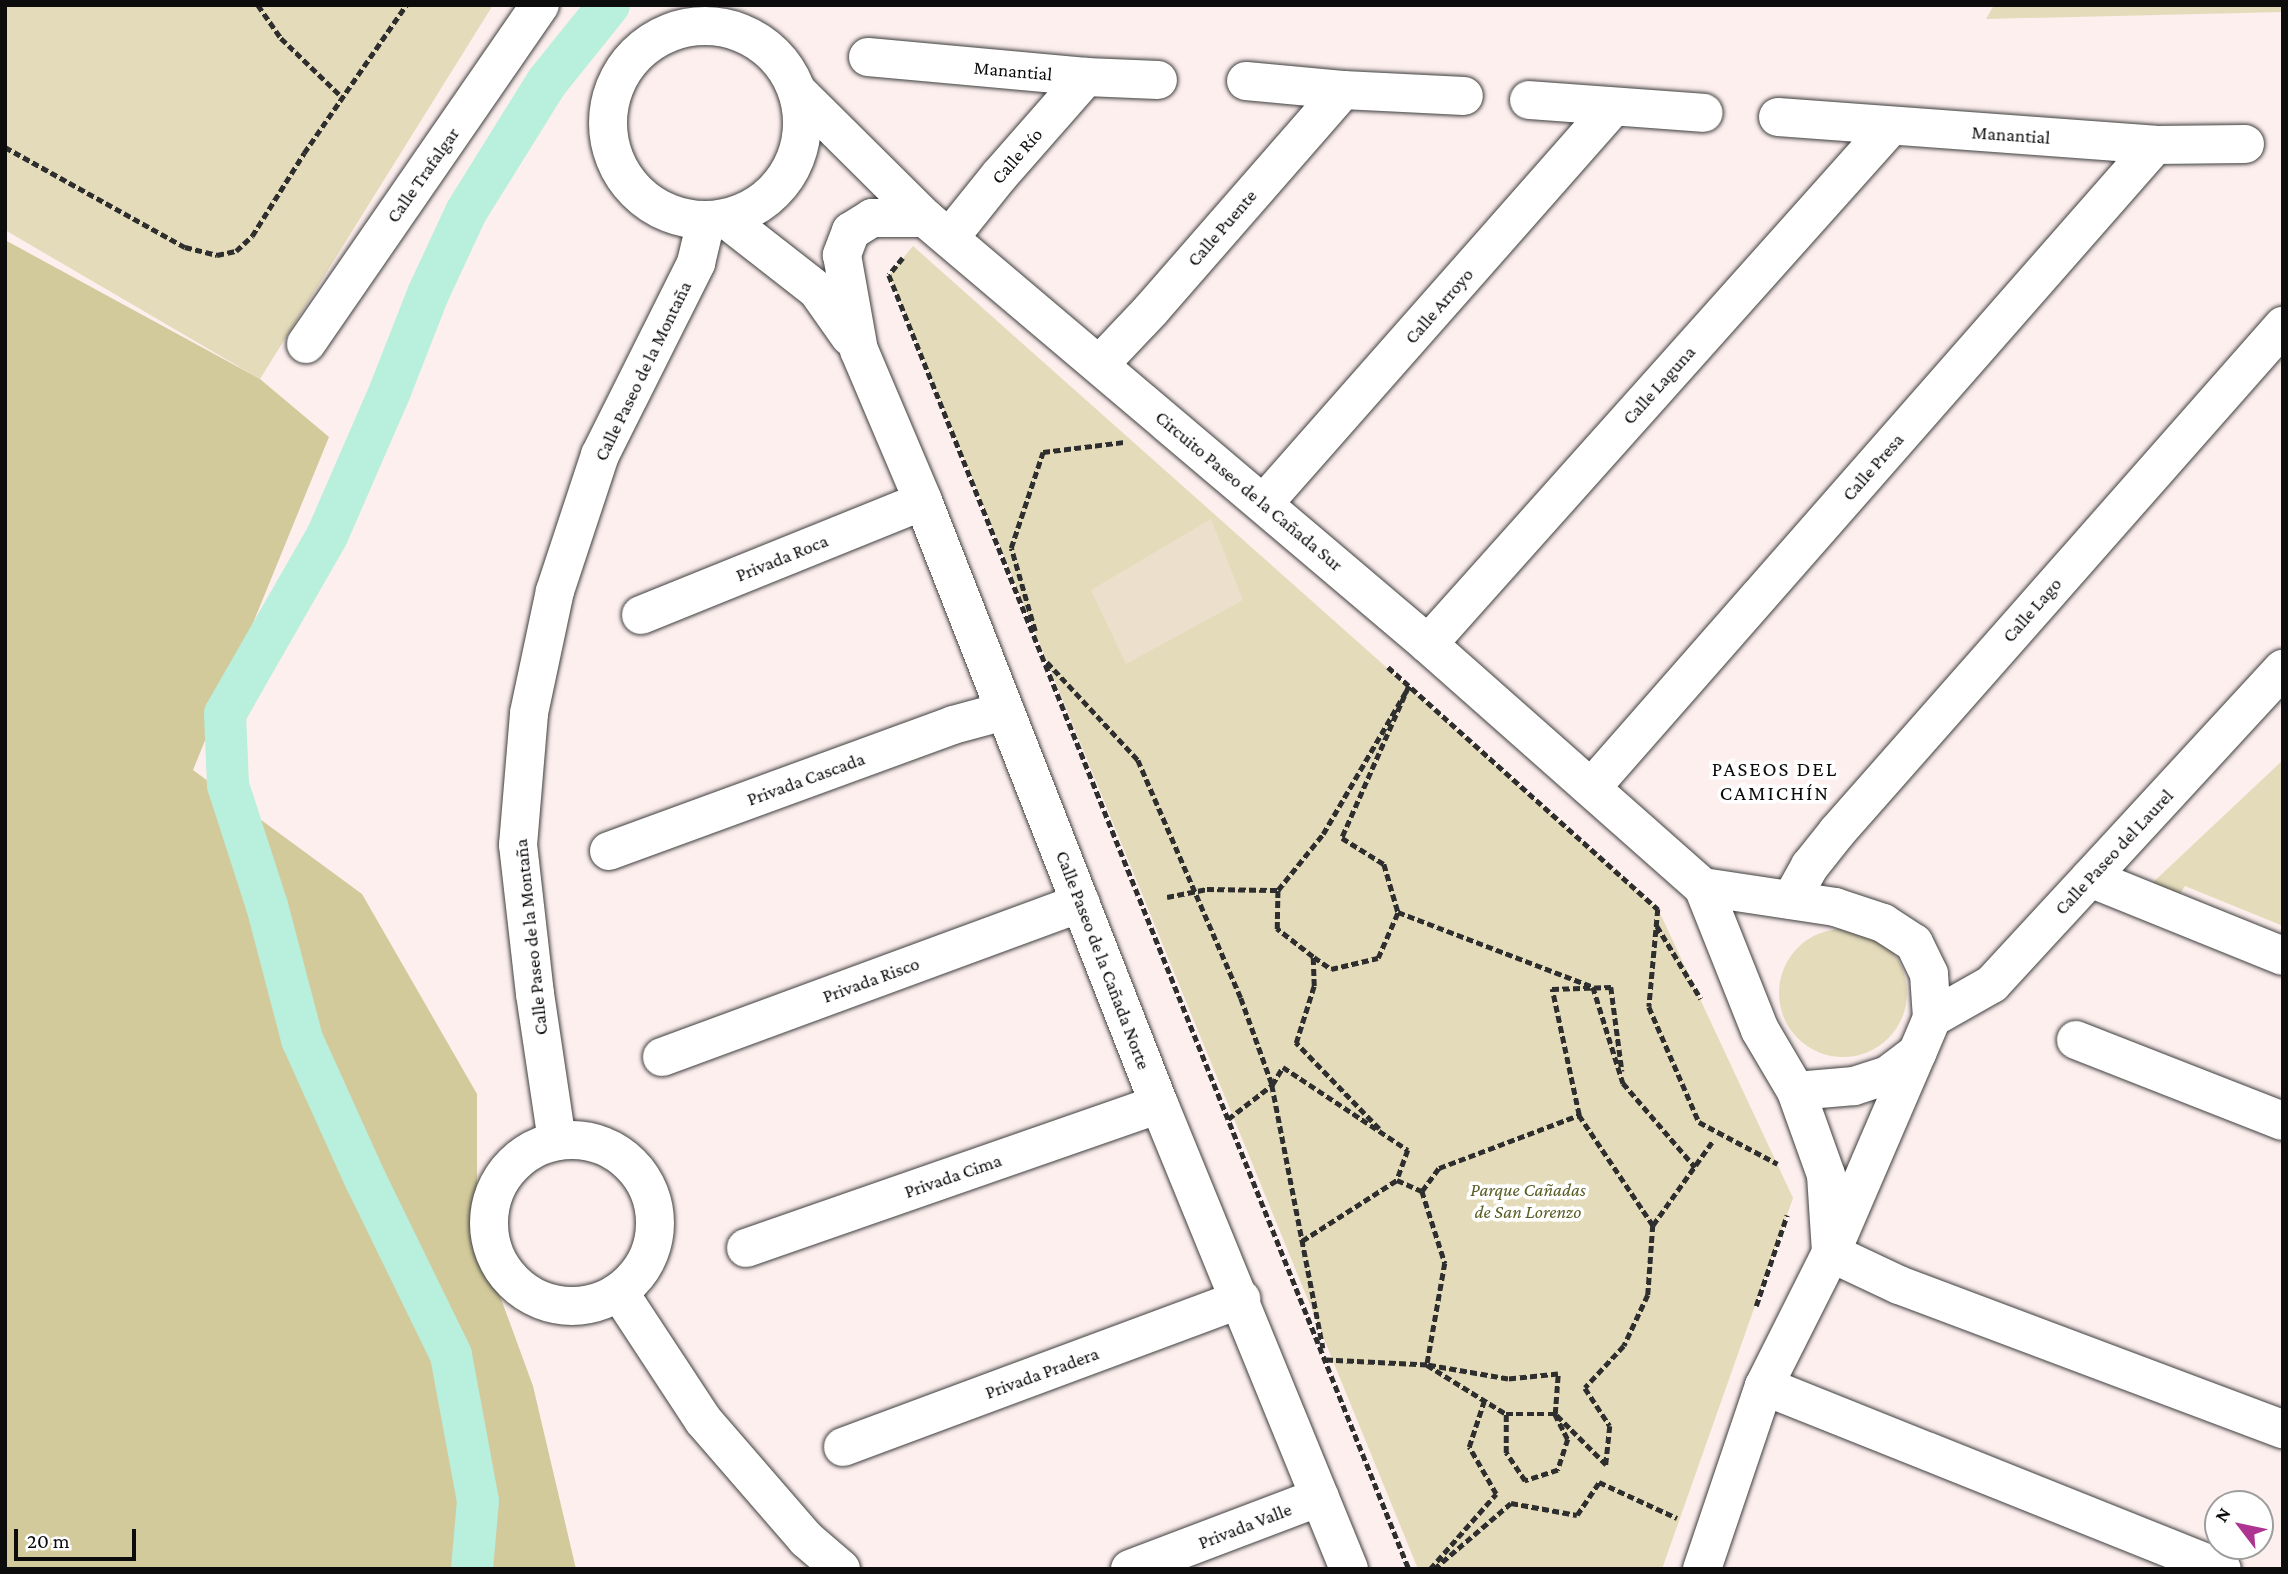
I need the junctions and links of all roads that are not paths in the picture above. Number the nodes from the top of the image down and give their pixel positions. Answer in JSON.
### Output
{"nodes":[{"id":1,"x":540,"y":5,"type":"edge"},
{"id":2,"x":868,"y":57,"type":"dead end"},
{"id":3,"x":1086,"y":77,"type":"junction"},
{"id":4,"x":1158,"y":80,"type":"dead end"},
{"id":5,"x":1245,"y":81,"type":"dead end"},
{"id":6,"x":1343,"y":90,"type":"junction"},
{"id":7,"x":798,"y":92,"type":"junction"},
{"id":8,"x":1464,"y":96,"type":"dead end"},
{"id":9,"x":1529,"y":100,"type":"dead end"},
{"id":10,"x":1613,"y":107,"type":"junction"},
{"id":11,"x":1704,"y":113,"type":"dead end"},
{"id":12,"x":1779,"y":117,"type":"dead end"},
{"id":13,"x":1890,"y":127,"type":"junction"},
{"id":14,"x":2245,"y":144,"type":"dead end"},
{"id":15,"x":2155,"y":145,"type":"junction"},
{"id":16,"x":716,"y":220,"type":"junction"},
{"id":17,"x":938,"y":228,"type":"junction"},
{"id":18,"x":2283,"y":326,"type":"edge"},
{"id":19,"x":306,"y":344,"type":"dead end"},
{"id":20,"x":859,"y":350,"type":"junction"},
{"id":21,"x":1100,"y":364,"type":"junction"},
{"id":22,"x":923,"y":501,"type":"junction"},
{"id":23,"x":1264,"y":503,"type":"junction"},
{"id":24,"x":641,"y":615,"type":"dead end"},
{"id":25,"x":1428,"y":644,"type":"junction"},
{"id":26,"x":2283,"y":669,"type":"edge"},
{"id":27,"x":1005,"y":711,"type":"junction"},
{"id":28,"x":1591,"y":788,"type":"junction"},
{"id":29,"x":609,"y":851,"type":"dead end"},
{"id":30,"x":2090,"y":878,"type":"junction"},
{"id":31,"x":1703,"y":887,"type":"junction"},
{"id":32,"x":1791,"y":900,"type":"junction"},
{"id":33,"x":1081,"y":903,"type":"junction"},
{"id":34,"x":2283,"y":956,"type":"edge"},
{"id":35,"x":1932,"y":1018,"type":"junction"},
{"id":36,"x":2076,"y":1040,"type":"dead end"},
{"id":37,"x":1917,"y":1053,"type":"junction"},
{"id":38,"x":662,"y":1057,"type":"dead end"},
{"id":39,"x":1796,"y":1091,"type":"junction"},
{"id":40,"x":1159,"y":1104,"type":"junction"},
{"id":41,"x":2283,"y":1121,"type":"edge"},
{"id":42,"x":557,"y":1140,"type":"junction"},
{"id":43,"x":746,"y":1248,"type":"dead end"},
{"id":44,"x":1831,"y":1253,"type":"junction"},
{"id":45,"x":619,"y":1292,"type":"junction"},
{"id":46,"x":1241,"y":1299,"type":"junction"},
{"id":47,"x":1764,"y":1386,"type":"junction"},
{"id":48,"x":2283,"y":1429,"type":"edge"},
{"id":49,"x":843,"y":1447,"type":"dead end"},
{"id":50,"x":1320,"y":1497,"type":"junction"},
{"id":51,"x":841,"y":1569,"type":"edge"},
{"id":52,"x":1130,"y":1569,"type":"edge"},
{"id":53,"x":1349,"y":1569,"type":"edge"},
{"id":54,"x":1702,"y":1569,"type":"edge"},
{"id":55,"x":2222,"y":1569,"type":"edge"}],
"edges":[{"from":1,"to":19,"type":"street","name":"Calle Trafalgar"},
{"from":2,"to":3,"type":"street","name":"Manantial"},
{"from":3,"to":4,"type":"street","name":"Manantial"},
{"from":3,"to":17,"type":"street","name":"Calle Río"},
{"from":5,"to":6,"type":"street"},
{"from":6,"to":8,"type":"street"},
{"from":6,"to":21,"type":"street","name":"Calle Puente"},
{"from":7,"to":16,"type":"street"},
{"from":7,"to":16,"type":"street"},
{"from":7,"to":17,"type":"street","name":"Circuito Paseo de la Cañada Sur"},
{"from":9,"to":10,"type":"street"},
{"from":10,"to":11,"type":"street"},
{"from":10,"to":23,"type":"street","name":"Calle Arroyo"},
{"from":12,"to":13,"type":"street","name":"Manantial"},
{"from":13,"to":15,"type":"street","name":"Manantial"},
{"from":13,"to":25,"type":"street","name":"Calle Laguna"},
{"from":14,"to":15,"type":"street","name":"Manantial"},
{"from":15,"to":28,"type":"street","name":"Calle Presa"},
{"from":16,"to":20,"type":"street","name":"Calle Paseo de la Cañada Norte"},
{"from":16,"to":42,"type":"street","name":"Calle Paseo de la Montaña"},
{"from":17,"to":20,"type":"street","name":"Calle Paseo de la Cañada Norte"},
{"from":17,"to":21,"type":"street","name":"Circuito Paseo de la Cañada Sur"},
{"from":18,"to":32,"type":"street","name":"Calle Lago"},
{"from":20,"to":22,"type":"street","name":"Calle Paseo de la Cañada Norte"},
{"from":21,"to":23,"type":"street","name":"Circuito Paseo de la Cañada Sur"},
{"from":22,"to":24,"type":"street","name":"Privada Roca"},
{"from":22,"to":27,"type":"street","name":"Calle Paseo de la Cañada Norte"},
{"from":23,"to":25,"type":"street","name":"Circuito Paseo de la Cañada Sur"},
{"from":25,"to":28,"type":"street","name":"Circuito Paseo de la Cañada Sur"},
{"from":26,"to":30,"type":"street","name":"Calle Paseo del Laurel"},
{"from":27,"to":29,"type":"street","name":"Privada Cascada"},
{"from":27,"to":33,"type":"street","name":"Calle Paseo de la Cañada Norte"},
{"from":28,"to":31,"type":"street","name":"Circuito Paseo de la Cañada Sur"},
{"from":30,"to":34,"type":"street"},
{"from":30,"to":35,"type":"street","name":"Calle Paseo del Laurel"},
{"from":31,"to":32,"type":"street"},
{"from":31,"to":39,"type":"street"},
{"from":32,"to":35,"type":"street"},
{"from":33,"to":38,"type":"street","name":"Privada Risco"},
{"from":33,"to":40,"type":"street","name":"Calle Paseo de la Cañada Norte"},
{"from":35,"to":37,"type":"street"},
{"from":36,"to":41,"type":"street"},
{"from":37,"to":39,"type":"street"},
{"from":37,"to":44,"type":"street"},
{"from":39,"to":44,"type":"street"},
{"from":40,"to":43,"type":"street","name":"Privada Cima"},
{"from":40,"to":46,"type":"street","name":"Calle Paseo de la Cañada Norte"},
{"from":42,"to":45,"type":"street"},
{"from":42,"to":45,"type":"street"},
{"from":44,"to":47,"type":"street"},
{"from":44,"to":48,"type":"street"},
{"from":45,"to":51,"type":"street"},
{"from":46,"to":49,"type":"street","name":"Privada Pradera"},
{"from":46,"to":50,"type":"street","name":"Calle Paseo de la Cañada Norte"},
{"from":47,"to":54,"type":"street"},
{"from":47,"to":55,"type":"street"},
{"from":50,"to":52,"type":"street","name":"Privada Valle"},
{"from":50,"to":53,"type":"street","name":"Calle Paseo de la Cañada Norte"}]}
